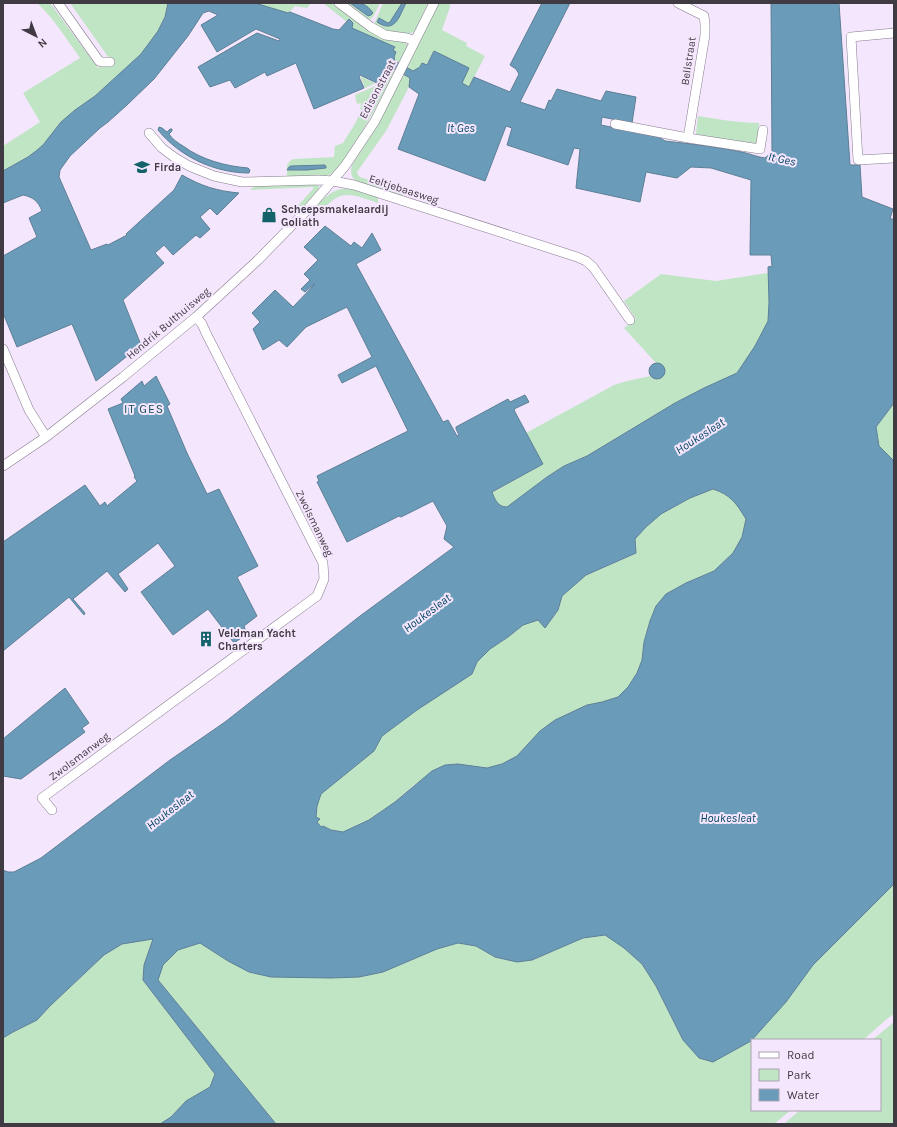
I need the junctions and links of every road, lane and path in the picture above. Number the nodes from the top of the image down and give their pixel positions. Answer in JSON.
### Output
{"nodes":[{"id":1,"x":58,"y":3,"type":"edge"},
{"id":2,"x":339,"y":3,"type":"edge"},
{"id":3,"x":434,"y":3,"type":"edge"},
{"id":4,"x":678,"y":3,"type":"edge"},
{"id":5,"x":894,"y":33,"type":"edge"},
{"id":6,"x":416,"y":41,"type":"junction"},
{"id":7,"x":110,"y":62,"type":"dead end"},
{"id":8,"x":615,"y":124,"type":"dead end"},
{"id":9,"x":763,"y":130,"type":"dead end"},
{"id":10,"x":149,"y":133,"type":"dead end"},
{"id":11,"x":688,"y":138,"type":"junction"},
{"id":12,"x":894,"y":158,"type":"edge"},
{"id":13,"x":333,"y":181,"type":"junction"},
{"id":14,"x":196,"y":317,"type":"junction"},
{"id":15,"x":630,"y":320,"type":"dead end"},
{"id":16,"x":3,"y":349,"type":"edge"},
{"id":17,"x":46,"y":437,"type":"junction"},
{"id":18,"x":3,"y":466,"type":"edge"},
{"id":19,"x":52,"y":810,"type":"dead end"}],
"edges":[{"from":1,"to":7,"type":"street"},
{"from":2,"to":6,"type":"street"},
{"from":3,"to":6,"type":"street","name":"Edisonstraat"},
{"from":4,"to":11,"type":"street","name":"Bellstraat"},
{"from":5,"to":12,"type":"street"},
{"from":6,"to":13,"type":"street","name":"Edisonstraat"},
{"from":8,"to":11,"type":"street"},
{"from":9,"to":11,"type":"street"},
{"from":10,"to":13,"type":"street","name":"Eeltjebaasweg"},
{"from":13,"to":14,"type":"street","name":"Hendrik Bulthuisweg"},
{"from":13,"to":15,"type":"street","name":"Eeltjebaasweg"},
{"from":14,"to":17,"type":"street","name":"Hendrik Bulthuisweg"},
{"from":14,"to":19,"type":"street","name":"Zwolsmanweg"},
{"from":16,"to":17,"type":"street"},
{"from":17,"to":18,"type":"street","name":"Hendrik Bulthuisweg"}]}
